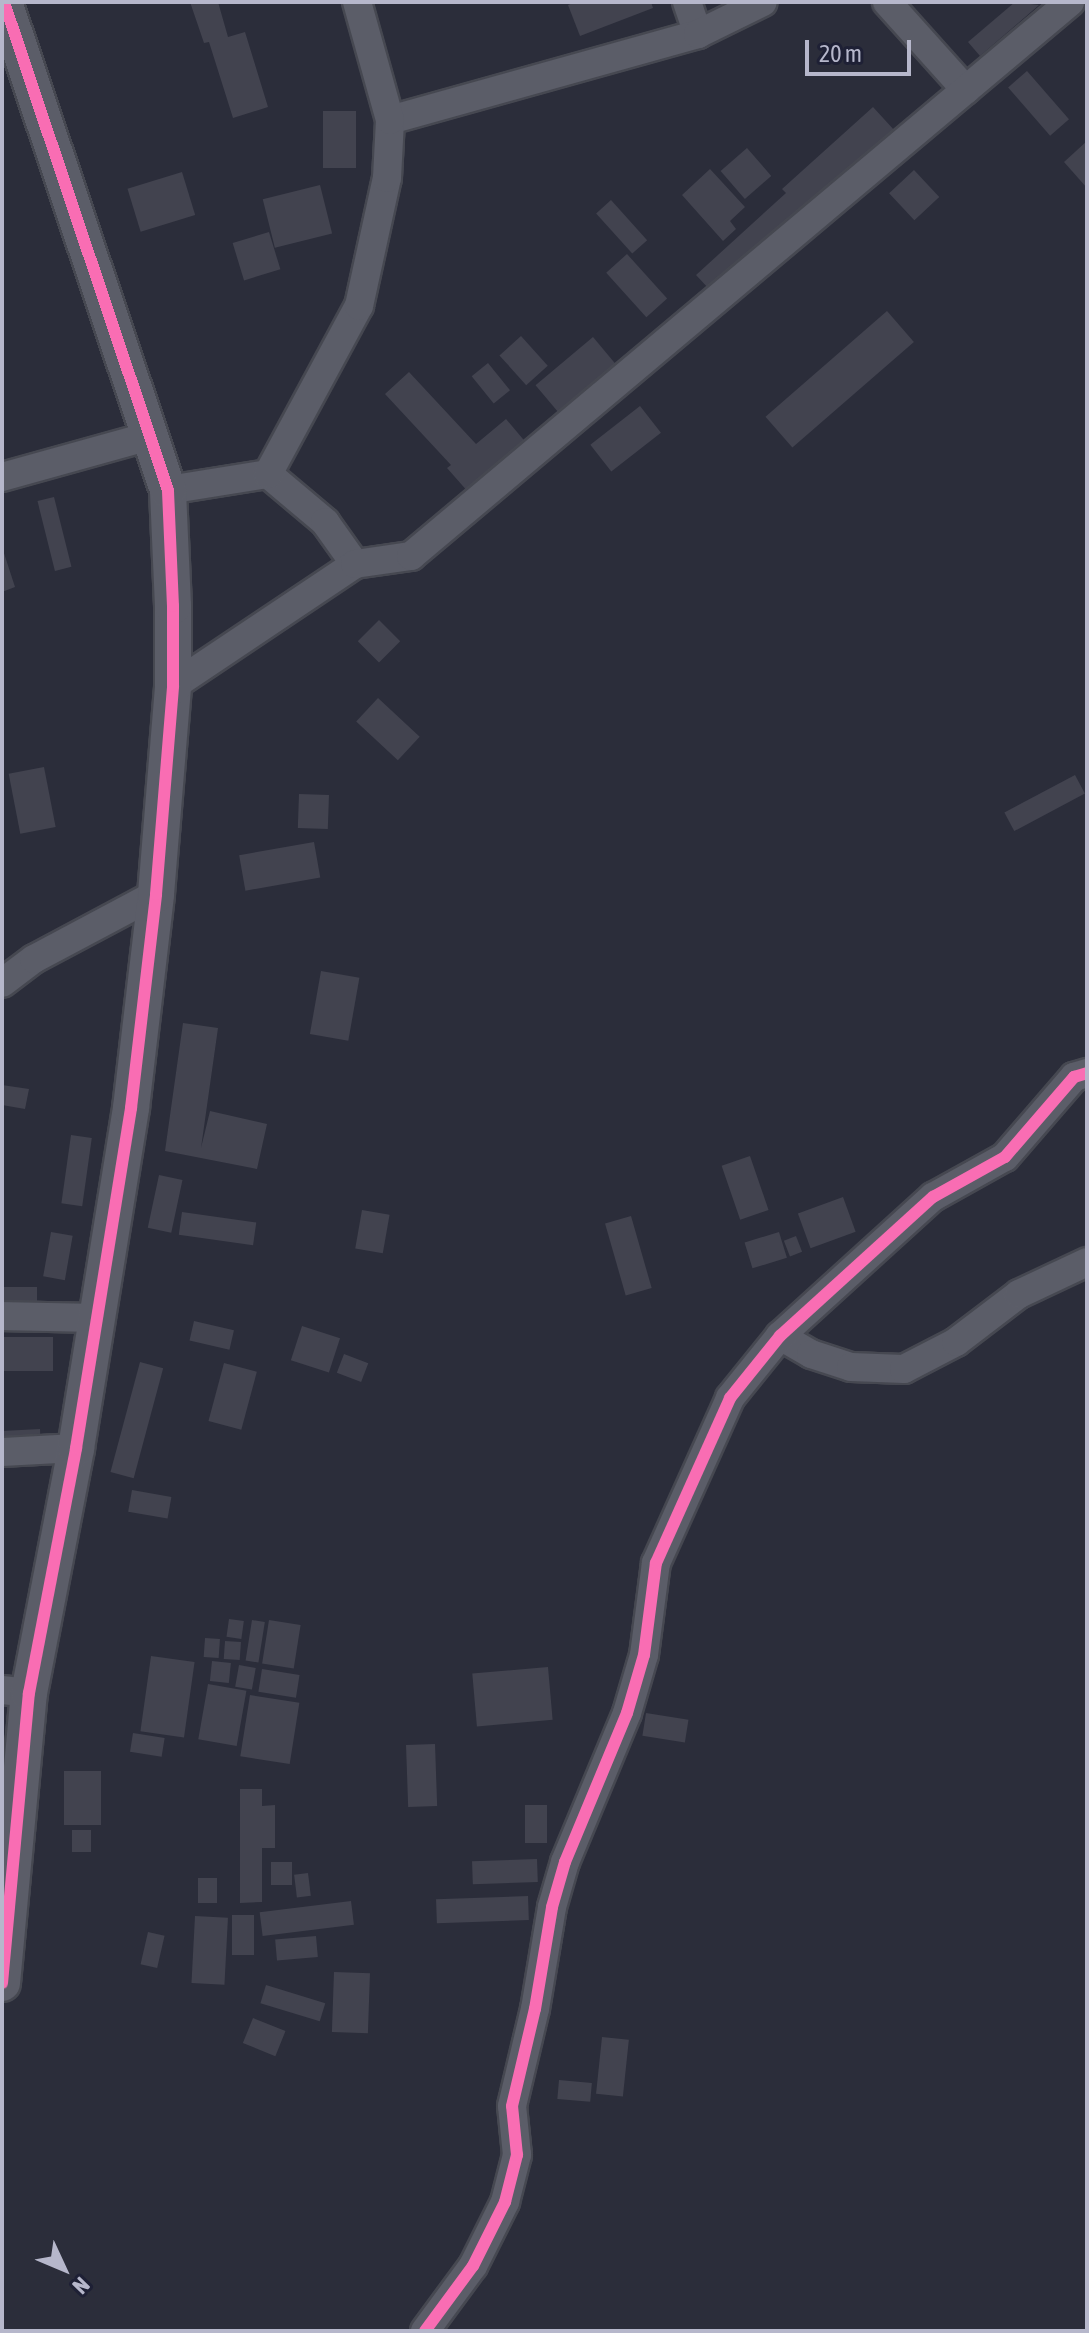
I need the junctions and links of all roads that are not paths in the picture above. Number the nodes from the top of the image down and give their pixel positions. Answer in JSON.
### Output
{"nodes":[{"id":1,"x":4,"y":2,"type":"edge"},
{"id":2,"x":357,"y":2,"type":"edge"},
{"id":3,"x":687,"y":2,"type":"edge"},
{"id":4,"x":763,"y":2,"type":"edge"},
{"id":5,"x":887,"y":2,"type":"edge"},
{"id":6,"x":1070,"y":2,"type":"edge"},
{"id":7,"x":698,"y":34,"type":"junction"},
{"id":8,"x":966,"y":90,"type":"junction"},
{"id":9,"x":390,"y":120,"type":"junction"},
{"id":10,"x":150,"y":436,"type":"junction"},
{"id":11,"x":268,"y":474,"type":"junction"},
{"id":12,"x":2,"y":477,"type":"edge"},
{"id":13,"x":168,"y":490,"type":"junction"},
{"id":14,"x":355,"y":564,"type":"junction"},
{"id":15,"x":173,"y":686,"type":"junction"},
{"id":16,"x":156,"y":894,"type":"junction"},
{"id":17,"x":2,"y":983,"type":"edge"},
{"id":18,"x":1087,"y":1073,"type":"edge"},
{"id":19,"x":1087,"y":1262,"type":"edge"},
{"id":20,"x":2,"y":1316,"type":"edge"},
{"id":21,"x":96,"y":1318,"type":"junction"},
{"id":22,"x":780,"y":1336,"type":"junction"},
{"id":23,"x":76,"y":1448,"type":"junction"},
{"id":24,"x":2,"y":1452,"type":"edge"},
{"id":25,"x":16,"y":1692,"type":"edge"},
{"id":26,"x":2,"y":1983,"type":"edge"},
{"id":27,"x":425,"y":2331,"type":"edge"}],
"edges":[{"from":1,"to":10,"type":"street"},
{"from":2,"to":9,"type":"street"},
{"from":3,"to":7,"type":"street"},
{"from":4,"to":7,"type":"street"},
{"from":5,"to":8,"type":"street"},
{"from":6,"to":8,"type":"street"},
{"from":7,"to":9,"type":"street"},
{"from":8,"to":14,"type":"street"},
{"from":9,"to":11,"type":"street"},
{"from":10,"to":12,"type":"street"},
{"from":10,"to":13,"type":"street"},
{"from":11,"to":13,"type":"street"},
{"from":11,"to":14,"type":"street"},
{"from":13,"to":15,"type":"street"},
{"from":14,"to":15,"type":"street"},
{"from":15,"to":16,"type":"street"},
{"from":16,"to":17,"type":"street"},
{"from":16,"to":21,"type":"street"},
{"from":18,"to":22,"type":"street"},
{"from":19,"to":22,"type":"street"},
{"from":20,"to":21,"type":"street"},
{"from":21,"to":23,"type":"street"},
{"from":22,"to":27,"type":"street"},
{"from":23,"to":24,"type":"street"},
{"from":23,"to":25,"type":"street"},
{"from":25,"to":26,"type":"street"}]}
